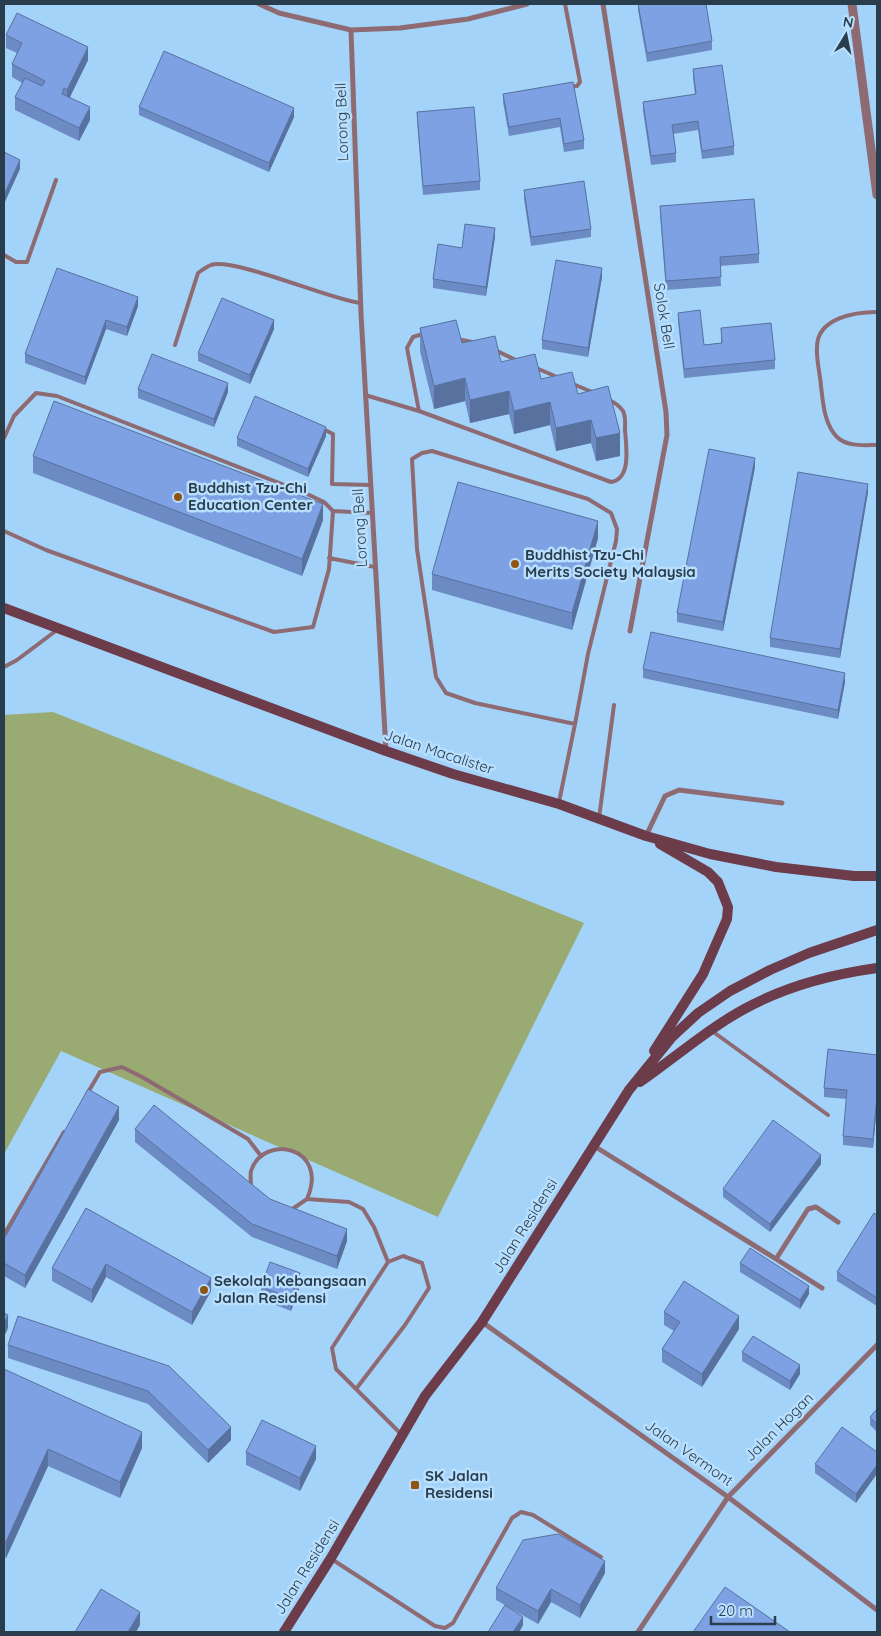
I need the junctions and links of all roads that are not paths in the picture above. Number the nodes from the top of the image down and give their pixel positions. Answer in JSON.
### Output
{"nodes":[{"id":1,"x":259,"y":4,"type":"edge"},
{"id":2,"x":526,"y":4,"type":"edge"},
{"id":3,"x":565,"y":4,"type":"edge"},
{"id":4,"x":602,"y":4,"type":"edge"},
{"id":5,"x":852,"y":4,"type":"edge"},
{"id":6,"x":351,"y":30,"type":"junction"},
{"id":7,"x":560,"y":88,"type":"edge"},
{"id":8,"x":56,"y":180,"type":"dead end"},
{"id":9,"x":877,"y":195,"type":"edge"},
{"id":10,"x":4,"y":255,"type":"edge"},
{"id":11,"x":360,"y":303,"type":"junction"},
{"id":12,"x":877,"y":312,"type":"edge"},
{"id":13,"x":432,"y":334,"type":"edge"},
{"id":14,"x":447,"y":337,"type":"edge"},
{"id":15,"x":479,"y":344,"type":"edge"},
{"id":16,"x":175,"y":345,"type":"dead end"},
{"id":17,"x":488,"y":348,"type":"edge"},
{"id":18,"x":561,"y":379,"type":"edge"},
{"id":19,"x":570,"y":383,"type":"edge"},
{"id":20,"x":365,"y":394,"type":"junction"},
{"id":21,"x":419,"y":412,"type":"junction"},
{"id":22,"x":315,"y":426,"type":"edge"},
{"id":23,"x":4,"y":438,"type":"edge"},
{"id":24,"x":877,"y":445,"type":"edge"},
{"id":25,"x":371,"y":485,"type":"junction"},
{"id":26,"x":333,"y":511,"type":"junction"},
{"id":27,"x":372,"y":513,"type":"junction"},
{"id":28,"x":4,"y":531,"type":"edge"},
{"id":29,"x":329,"y":558,"type":"junction"},
{"id":30,"x":375,"y":567,"type":"junction"},
{"id":31,"x":4,"y":608,"type":"edge"},
{"id":32,"x":59,"y":628,"type":"junction"},
{"id":33,"x":630,"y":631,"type":"dead end"},
{"id":34,"x":4,"y":666,"type":"edge"},
{"id":35,"x":614,"y":705,"type":"dead end"},
{"id":36,"x":575,"y":724,"type":"junction"},
{"id":37,"x":386,"y":751,"type":"junction"},
{"id":38,"x":782,"y":803,"type":"dead end"},
{"id":39,"x":559,"y":804,"type":"junction"},
{"id":40,"x":599,"y":818,"type":"junction"},
{"id":41,"x":646,"y":836,"type":"junction"},
{"id":42,"x":877,"y":875,"type":"edge"},
{"id":43,"x":877,"y":930,"type":"edge"},
{"id":44,"x":877,"y":968,"type":"edge"},
{"id":45,"x":712,"y":1031,"type":"junction"},
{"id":46,"x":629,"y":1090,"type":"junction"},
{"id":47,"x":84,"y":1099,"type":"edge"},
{"id":48,"x":828,"y":1115,"type":"dead end"},
{"id":49,"x":69,"y":1124,"type":"edge"},
{"id":50,"x":594,"y":1146,"type":"junction"},
{"id":51,"x":260,"y":1156,"type":"junction"},
{"id":52,"x":255,"y":1196,"type":"edge"},
{"id":53,"x":307,"y":1199,"type":"junction"},
{"id":54,"x":284,"y":1210,"type":"edge"},
{"id":55,"x":838,"y":1222,"type":"dead end"},
{"id":56,"x":5,"y":1232,"type":"edge"},
{"id":57,"x":776,"y":1259,"type":"junction"},
{"id":58,"x":388,"y":1262,"type":"junction"},
{"id":59,"x":822,"y":1288,"type":"dead end"},
{"id":60,"x":482,"y":1322,"type":"junction"},
{"id":61,"x":877,"y":1345,"type":"edge"},
{"id":62,"x":356,"y":1389,"type":"junction"},
{"id":63,"x":402,"y":1435,"type":"junction"},
{"id":64,"x":728,"y":1497,"type":"junction"},
{"id":65,"x":601,"y":1557,"type":"edge"},
{"id":66,"x":331,"y":1558,"type":"junction"},
{"id":67,"x":877,"y":1610,"type":"edge"},
{"id":68,"x":284,"y":1632,"type":"edge"},
{"id":69,"x":638,"y":1632,"type":"edge"}],
"edges":[{"from":1,"to":6,"type":"street"},
{"from":2,"to":6,"type":"street"},
{"from":3,"to":7,"type":"lane"},
{"from":4,"to":33,"type":"street","name":"Solok Bell"},
{"from":5,"to":9,"type":"street"},
{"from":6,"to":11,"type":"street","name":"Lorong Bell"},
{"from":8,"to":10,"type":"lane"},
{"from":11,"to":16,"type":"lane"},
{"from":11,"to":20,"type":"street","name":"Lorong Bell"},
{"from":12,"to":24,"type":"lane"},
{"from":13,"to":21,"type":"lane"},
{"from":14,"to":15,"type":"lane"},
{"from":17,"to":18,"type":"lane"},
{"from":19,"to":21,"type":"lane"},
{"from":20,"to":21,"type":"lane"},
{"from":20,"to":25,"type":"street","name":"Lorong Bell"},
{"from":22,"to":25,"type":"lane"},
{"from":23,"to":26,"type":"lane"},
{"from":25,"to":27,"type":"street","name":"Lorong Bell"},
{"from":26,"to":27,"type":"lane"},
{"from":26,"to":29,"type":"lane"},
{"from":27,"to":30,"type":"street","name":"Lorong Bell"},
{"from":28,"to":29,"type":"lane"},
{"from":29,"to":30,"type":"lane"},
{"from":30,"to":37,"type":"street","name":"Lorong Bell"},
{"from":31,"to":32,"type":"main road","name":"Jalan Macalister"},
{"from":32,"to":34,"type":"lane"},
{"from":32,"to":37,"type":"main road","name":"Jalan Macalister"},
{"from":35,"to":40,"type":"lane"},
{"from":36,"to":36,"type":"lane"},
{"from":36,"to":39,"type":"lane"},
{"from":37,"to":39,"type":"main road","name":"Jalan Macalister"},
{"from":38,"to":41,"type":"street"},
{"from":39,"to":40,"type":"main road","name":"Jalan Macalister"},
{"from":40,"to":41,"type":"main road","name":"Jalan Macalister"},
{"from":41,"to":42,"type":"main road","name":"Jalan Macalister"},
{"from":41,"to":46,"type":"main road"},
{"from":43,"to":46,"type":"main road","name":"Jalan Residensi"},
{"from":44,"to":45,"type":"main road"},
{"from":45,"to":46,"type":"main road"},
{"from":45,"to":48,"type":"lane"},
{"from":46,"to":50,"type":"main road","name":"Jalan Residensi"},
{"from":47,"to":51,"type":"lane"},
{"from":49,"to":56,"type":"lane"},
{"from":50,"to":57,"type":"street"},
{"from":50,"to":60,"type":"main road","name":"Jalan Residensi"},
{"from":51,"to":52,"type":"lane"},
{"from":51,"to":53,"type":"lane"},
{"from":53,"to":54,"type":"lane"},
{"from":53,"to":58,"type":"lane"},
{"from":55,"to":57,"type":"street"},
{"from":57,"to":59,"type":"street"},
{"from":58,"to":62,"type":"lane"},
{"from":58,"to":62,"type":"lane"},
{"from":60,"to":63,"type":"main road","name":"Jalan Residensi"},
{"from":60,"to":64,"type":"street","name":"Jalan Vermont"},
{"from":61,"to":64,"type":"street","name":"Jalan Hogan"},
{"from":62,"to":63,"type":"lane"},
{"from":63,"to":66,"type":"main road","name":"Jalan Residensi"},
{"from":64,"to":67,"type":"street","name":"Jalan Vermont"},
{"from":64,"to":69,"type":"street","name":"Jalan Hogan"},
{"from":65,"to":66,"type":"lane"},
{"from":66,"to":68,"type":"main road","name":"Jalan Residensi"}]}
